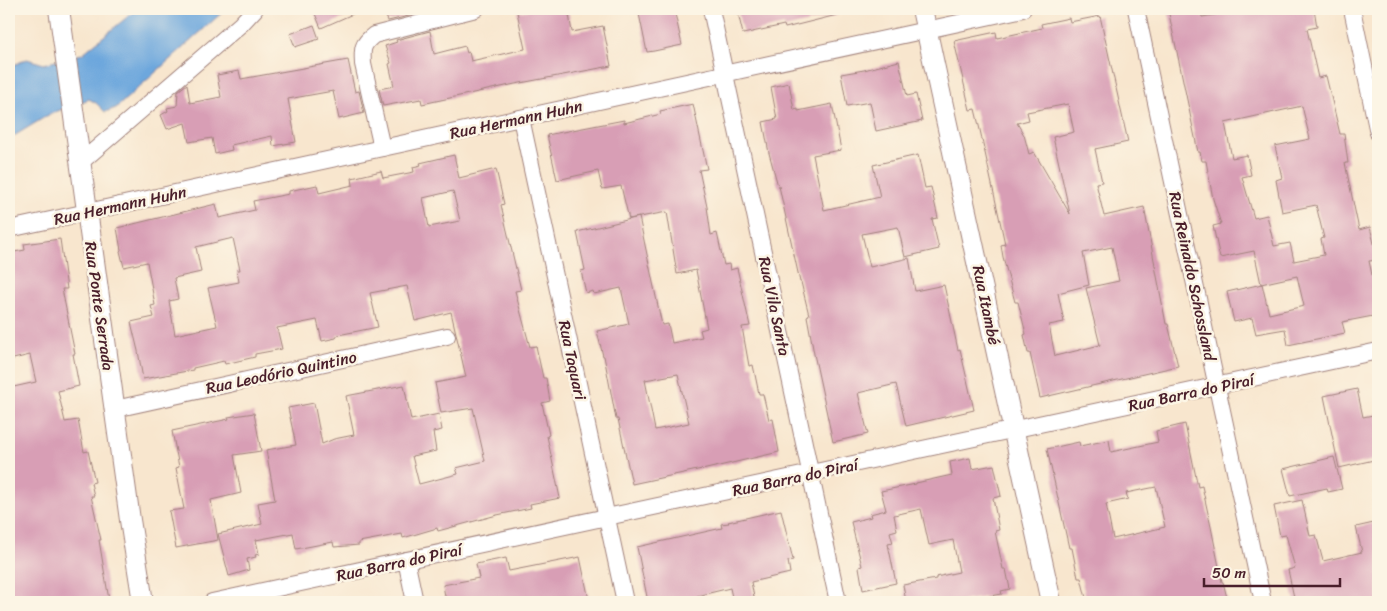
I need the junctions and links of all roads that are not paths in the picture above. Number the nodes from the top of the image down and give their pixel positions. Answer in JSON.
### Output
{"nodes":[{"id":1,"x":59,"y":9,"type":"edge"},
{"id":2,"x":255,"y":9,"type":"edge"},
{"id":3,"x":476,"y":9,"type":"edge"},
{"id":4,"x":712,"y":9,"type":"edge"},
{"id":5,"x":922,"y":9,"type":"edge"},
{"id":6,"x":1023,"y":9,"type":"edge"},
{"id":7,"x":1136,"y":9,"type":"edge"},
{"id":8,"x":1352,"y":9,"type":"edge"},
{"id":9,"x":926,"y":30,"type":"junction"},
{"id":10,"x":725,"y":74,"type":"junction"},
{"id":11,"x":521,"y":118,"type":"junction"},
{"id":12,"x":1378,"y":133,"type":"edge"},
{"id":13,"x":382,"y":148,"type":"junction"},
{"id":14,"x":81,"y":162,"type":"junction"},
{"id":15,"x":88,"y":212,"type":"junction"},
{"id":16,"x":9,"y":229,"type":"edge"},
{"id":17,"x":448,"y":336,"type":"dead end"},
{"id":18,"x":1378,"y":352,"type":"edge"},
{"id":19,"x":1217,"y":386,"type":"junction"},
{"id":20,"x":115,"y":409,"type":"junction"},
{"id":21,"x":1014,"y":430,"type":"junction"},
{"id":22,"x":810,"y":474,"type":"junction"},
{"id":23,"x":607,"y":517,"type":"junction"},
{"id":24,"x":406,"y":560,"type":"junction"},
{"id":25,"x":144,"y":602,"type":"edge"},
{"id":26,"x":212,"y":602,"type":"edge"},
{"id":27,"x":415,"y":602,"type":"edge"},
{"id":28,"x":625,"y":602,"type":"edge"},
{"id":29,"x":838,"y":602,"type":"edge"},
{"id":30,"x":1051,"y":602,"type":"edge"},
{"id":31,"x":1263,"y":602,"type":"edge"}],
"edges":[{"from":1,"to":14,"type":"street","name":"Rua Ponte Serrada"},
{"from":2,"to":14,"type":"street"},
{"from":3,"to":13,"type":"street"},
{"from":4,"to":10,"type":"street","name":"Rua Vila Santa"},
{"from":5,"to":9,"type":"street","name":"Rua Itambé"},
{"from":6,"to":9,"type":"street","name":"Rua Hermann Huhn"},
{"from":7,"to":19,"type":"street","name":"Rua Reinaldo Schossland"},
{"from":8,"to":12,"type":"street"},
{"from":9,"to":10,"type":"street","name":"Rua Hermann Huhn"},
{"from":9,"to":21,"type":"street","name":"Rua Itambé"},
{"from":10,"to":11,"type":"street","name":"Rua Hermann Huhn"},
{"from":10,"to":22,"type":"street","name":"Rua Vila Santa"},
{"from":11,"to":13,"type":"street","name":"Rua Hermann Huhn"},
{"from":11,"to":23,"type":"street","name":"Rua Taquari"},
{"from":13,"to":15,"type":"street","name":"Rua Hermann Huhn"},
{"from":14,"to":15,"type":"street","name":"Rua Ponte Serrada"},
{"from":15,"to":16,"type":"street","name":"Rua Hermann Huhn"},
{"from":15,"to":20,"type":"street","name":"Rua Ponte Serrada"},
{"from":17,"to":20,"type":"street","name":"Rua Leodório Quintino"},
{"from":18,"to":19,"type":"street","name":"Rua Barra do Piraí"},
{"from":19,"to":21,"type":"street","name":"Rua Barra do Piraí"},
{"from":19,"to":31,"type":"street","name":"Rua Reinaldo Schossland"},
{"from":20,"to":25,"type":"street","name":"Rua Ponte Serrada"},
{"from":21,"to":22,"type":"street","name":"Rua Barra do Piraí"},
{"from":21,"to":30,"type":"street","name":"Rua Itambé"},
{"from":22,"to":23,"type":"street","name":"Rua Barra do Piraí"},
{"from":22,"to":29,"type":"street","name":"Rua Vila Santa"},
{"from":23,"to":24,"type":"street","name":"Rua Barra do Piraí"},
{"from":23,"to":28,"type":"street","name":"Rua Taquari"},
{"from":24,"to":26,"type":"street","name":"Rua Barra do Piraí"},
{"from":24,"to":27,"type":"street"}]}
